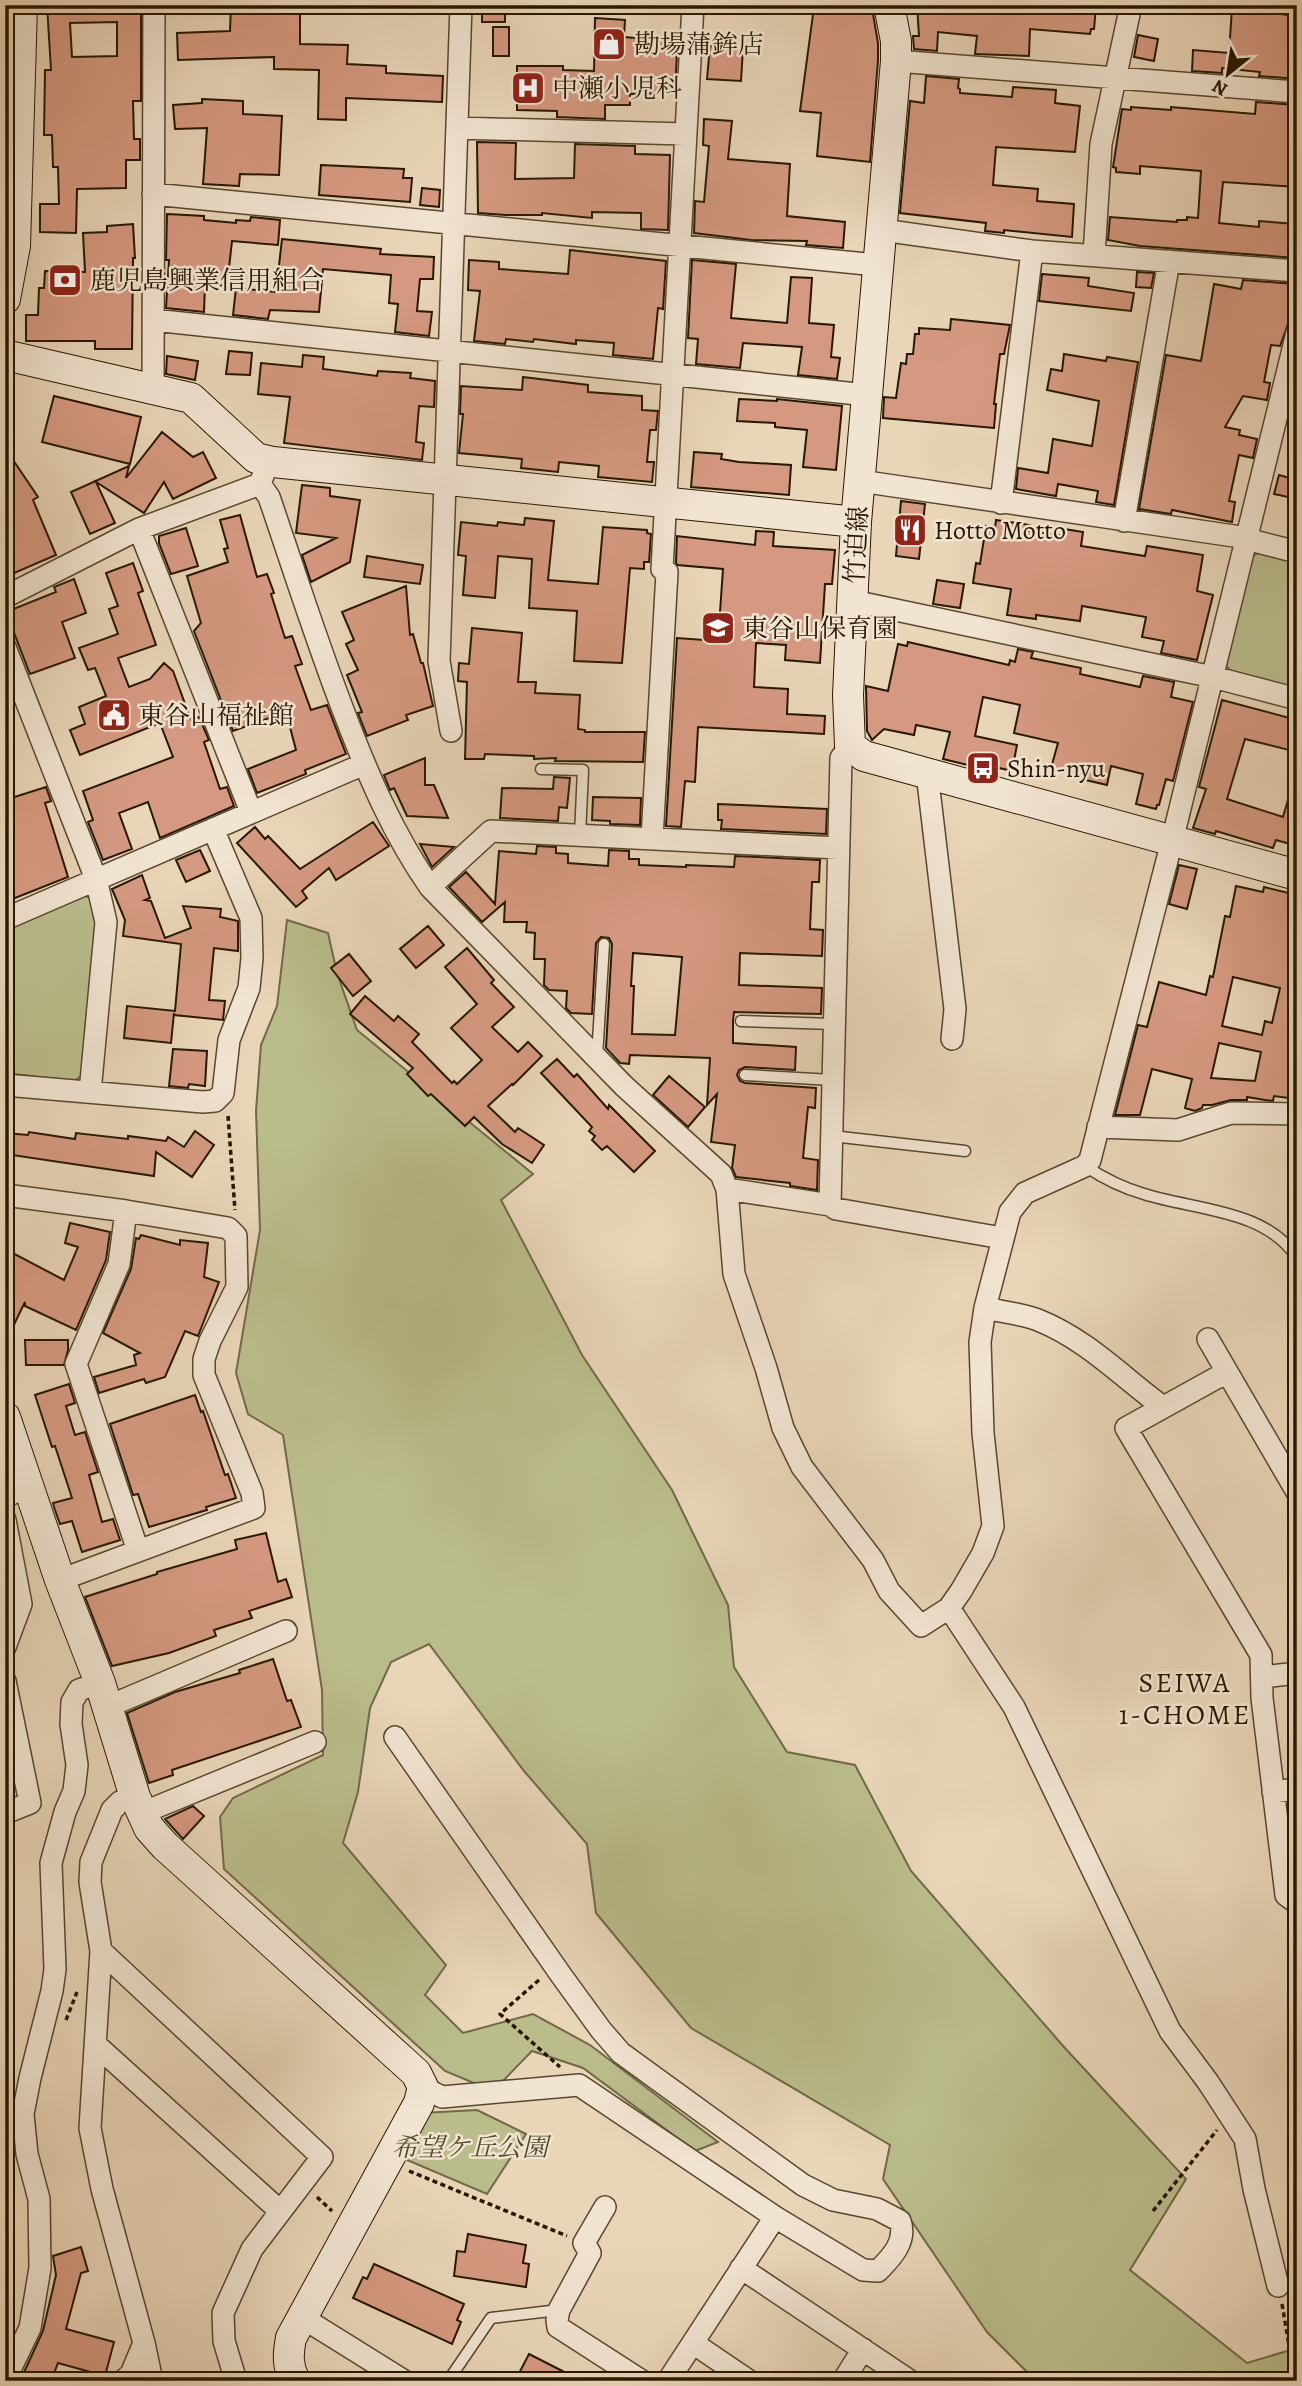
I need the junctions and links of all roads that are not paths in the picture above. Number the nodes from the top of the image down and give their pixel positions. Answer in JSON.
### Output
{"nodes":[{"id":1,"x":22,"y":5,"type":"edge"},
{"id":2,"x":154,"y":5,"type":"edge"},
{"id":3,"x":461,"y":5,"type":"edge"},
{"id":4,"x":693,"y":5,"type":"edge"},
{"id":5,"x":889,"y":5,"type":"edge"},
{"id":6,"x":1131,"y":5,"type":"edge"},
{"id":7,"x":896,"y":61,"type":"junction"},
{"id":8,"x":1115,"y":77,"type":"junction"},
{"id":9,"x":1297,"y":92,"type":"edge"},
{"id":10,"x":457,"y":128,"type":"junction"},
{"id":11,"x":686,"y":134,"type":"junction"},
{"id":12,"x":153,"y":194,"type":"junction"},
{"id":13,"x":453,"y":223,"type":"junction"},
{"id":14,"x":882,"y":230,"type":"junction"},
{"id":15,"x":680,"y":246,"type":"junction"},
{"id":16,"x":1032,"y":251,"type":"junction"},
{"id":17,"x":1094,"y":255,"type":"junction"},
{"id":18,"x":1169,"y":261,"type":"junction"},
{"id":19,"x":877,"y":265,"type":"junction"},
{"id":20,"x":1297,"y":271,"type":"edge"},
{"id":21,"x":5,"y":299,"type":"edge"},
{"id":22,"x":153,"y":320,"type":"junction"},
{"id":23,"x":1297,"y":333,"type":"edge"},
{"id":24,"x":449,"y":351,"type":"junction"},
{"id":25,"x":5,"y":355,"type":"edge"},
{"id":26,"x":673,"y":375,"type":"junction"},
{"id":27,"x":153,"y":390,"type":"junction"},
{"id":28,"x":867,"y":395,"type":"junction"},
{"id":29,"x":1288,"y":409,"type":"edge"},
{"id":30,"x":263,"y":472,"type":"junction"},
{"id":31,"x":446,"y":479,"type":"junction"},
{"id":32,"x":860,"y":481,"type":"junction"},
{"id":33,"x":666,"y":502,"type":"junction"},
{"id":34,"x":1001,"y":503,"type":"junction"},
{"id":35,"x":1124,"y":521,"type":"junction"},
{"id":36,"x":856,"y":522,"type":"junction"},
{"id":37,"x":139,"y":529,"type":"junction"},
{"id":38,"x":1246,"y":539,"type":"junction"},
{"id":39,"x":1297,"y":552,"type":"edge"},
{"id":40,"x":5,"y":597,"type":"edge"},
{"id":41,"x":853,"y":601,"type":"junction"},
{"id":42,"x":7,"y":657,"type":"edge"},
{"id":43,"x":1213,"y":677,"type":"junction"},
{"id":44,"x":1297,"y":699,"type":"edge"},
{"id":45,"x":451,"y":731,"type":"dead end"},
{"id":46,"x":850,"y":746,"type":"junction"},
{"id":47,"x":364,"y":764,"type":"junction"},
{"id":48,"x":541,"y":769,"type":"dead end"},
{"id":49,"x":927,"y":773,"type":"junction"},
{"id":50,"x":251,"y":812,"type":"junction"},
{"id":51,"x":213,"y":829,"type":"junction"},
{"id":52,"x":580,"y":835,"type":"junction"},
{"id":53,"x":652,"y":839,"type":"junction"},
{"id":54,"x":1172,"y":841,"type":"junction"},
{"id":55,"x":838,"y":848,"type":"junction"},
{"id":56,"x":1297,"y":875,"type":"edge"},
{"id":57,"x":96,"y":879,"type":"junction"},
{"id":58,"x":430,"y":887,"type":"junction"},
{"id":59,"x":5,"y":919,"type":"edge"},
{"id":60,"x":604,"y":944,"type":"dead end"},
{"id":61,"x":741,"y":1021,"type":"dead end"},
{"id":62,"x":834,"y":1024,"type":"junction"},
{"id":63,"x":952,"y":1039,"type":"dead end"},
{"id":64,"x":597,"y":1057,"type":"junction"},
{"id":65,"x":745,"y":1075,"type":"dead end"},
{"id":66,"x":833,"y":1080,"type":"junction"},
{"id":67,"x":5,"y":1084,"type":"edge"},
{"id":68,"x":90,"y":1092,"type":"junction"},
{"id":69,"x":1297,"y":1114,"type":"edge"},
{"id":70,"x":1098,"y":1127,"type":"junction"},
{"id":71,"x":832,"y":1136,"type":"junction"},
{"id":72,"x":965,"y":1151,"type":"dead end"},
{"id":73,"x":1086,"y":1166,"type":"junction"},
{"id":74,"x":727,"y":1189,"type":"junction"},
{"id":75,"x":5,"y":1195,"type":"edge"},
{"id":76,"x":830,"y":1205,"type":"junction"},
{"id":77,"x":126,"y":1211,"type":"junction"},
{"id":78,"x":1002,"y":1238,"type":"junction"},
{"id":79,"x":1297,"y":1258,"type":"edge"},
{"id":80,"x":985,"y":1308,"type":"junction"},
{"id":81,"x":1208,"y":1339,"type":"dead end"},
{"id":82,"x":1227,"y":1372,"type":"junction"},
{"id":83,"x":1163,"y":1407,"type":"junction"},
{"id":84,"x":5,"y":1417,"type":"edge"},
{"id":85,"x":17,"y":1492,"type":"edge"},
{"id":86,"x":1297,"y":1492,"type":"edge"},
{"id":87,"x":5,"y":1520,"type":"edge"},
{"id":88,"x":138,"y":1551,"type":"junction"},
{"id":89,"x":60,"y":1580,"type":"junction"},
{"id":90,"x":949,"y":1608,"type":"junction"},
{"id":91,"x":286,"y":1631,"type":"dead end"},
{"id":92,"x":5,"y":1647,"type":"edge"},
{"id":93,"x":1297,"y":1673,"type":"edge"},
{"id":94,"x":1262,"y":1677,"type":"junction"},
{"id":95,"x":5,"y":1681,"type":"edge"},
{"id":96,"x":104,"y":1695,"type":"junction"},
{"id":97,"x":395,"y":1737,"type":"dead end"},
{"id":98,"x":315,"y":1742,"type":"dead end"},
{"id":99,"x":1297,"y":1789,"type":"edge"},
{"id":100,"x":1273,"y":1791,"type":"junction"},
{"id":101,"x":139,"y":1805,"type":"junction"},
{"id":102,"x":5,"y":1813,"type":"edge"},
{"id":103,"x":1297,"y":1903,"type":"edge"},
{"id":104,"x":101,"y":1951,"type":"junction"},
{"id":105,"x":95,"y":2044,"type":"junction"},
{"id":106,"x":423,"y":2087,"type":"junction"},
{"id":107,"x":605,"y":2207,"type":"dead end"},
{"id":108,"x":280,"y":2211,"type":"junction"},
{"id":109,"x":775,"y":2217,"type":"junction"},
{"id":110,"x":741,"y":2268,"type":"junction"},
{"id":111,"x":1279,"y":2287,"type":"road end"},
{"id":112,"x":559,"y":2310,"type":"junction"},
{"id":113,"x":303,"y":2318,"type":"junction"},
{"id":114,"x":144,"y":2343,"type":"junction"},
{"id":115,"x":692,"y":2343,"type":"junction"},
{"id":116,"x":863,"y":2349,"type":"junction"},
{"id":117,"x":374,"y":2373,"type":"edge"},
{"id":118,"x":5,"y":2380,"type":"edge"},
{"id":119,"x":123,"y":2381,"type":"edge"},
{"id":120,"x":152,"y":2381,"type":"edge"},
{"id":121,"x":236,"y":2381,"type":"edge"},
{"id":122,"x":295,"y":2381,"type":"edge"},
{"id":123,"x":404,"y":2381,"type":"edge"},
{"id":124,"x":448,"y":2381,"type":"edge"},
{"id":125,"x":642,"y":2381,"type":"edge"},
{"id":126,"x":668,"y":2381,"type":"edge"},
{"id":127,"x":750,"y":2381,"type":"edge"},
{"id":128,"x":843,"y":2381,"type":"edge"},
{"id":129,"x":910,"y":2381,"type":"edge"}],
"edges":[{"from":1,"to":21,"type":"street"},
{"from":2,"to":12,"type":"street"},
{"from":3,"to":10,"type":"street"},
{"from":4,"to":11,"type":"street"},
{"from":5,"to":7,"type":"street","name":"竹迫線"},
{"from":6,"to":8,"type":"street"},
{"from":7,"to":8,"type":"street"},
{"from":7,"to":14,"type":"street","name":"竹迫線"},
{"from":8,"to":9,"type":"street"},
{"from":8,"to":17,"type":"street"},
{"from":10,"to":11,"type":"street"},
{"from":10,"to":13,"type":"street"},
{"from":11,"to":15,"type":"street"},
{"from":12,"to":13,"type":"street"},
{"from":12,"to":22,"type":"street"},
{"from":13,"to":15,"type":"street"},
{"from":13,"to":24,"type":"street"},
{"from":14,"to":16,"type":"street"},
{"from":14,"to":19,"type":"street","name":"竹迫線"},
{"from":15,"to":19,"type":"street"},
{"from":15,"to":26,"type":"street"},
{"from":16,"to":17,"type":"street"},
{"from":16,"to":34,"type":"street"},
{"from":17,"to":18,"type":"street"},
{"from":18,"to":20,"type":"street"},
{"from":18,"to":35,"type":"street"},
{"from":19,"to":28,"type":"street","name":"竹迫線"},
{"from":22,"to":24,"type":"street"},
{"from":22,"to":27,"type":"street"},
{"from":23,"to":29,"type":"street"},
{"from":24,"to":26,"type":"street"},
{"from":24,"to":31,"type":"street"},
{"from":25,"to":27,"type":"street"},
{"from":26,"to":28,"type":"street"},
{"from":26,"to":33,"type":"street"},
{"from":27,"to":30,"type":"street"},
{"from":28,"to":32,"type":"street","name":"竹迫線"},
{"from":29,"to":38,"type":"street"},
{"from":30,"to":31,"type":"street"},
{"from":30,"to":37,"type":"street"},
{"from":30,"to":47,"type":"street"},
{"from":31,"to":33,"type":"street"},
{"from":31,"to":45,"type":"street"},
{"from":32,"to":34,"type":"street"},
{"from":32,"to":36,"type":"street","name":"竹迫線"},
{"from":33,"to":36,"type":"street"},
{"from":33,"to":53,"type":"street"},
{"from":34,"to":35,"type":"street"},
{"from":35,"to":38,"type":"street"},
{"from":36,"to":41,"type":"street","name":"竹迫線"},
{"from":37,"to":40,"type":"street"},
{"from":37,"to":50,"type":"street"},
{"from":38,"to":39,"type":"street"},
{"from":38,"to":43,"type":"street"},
{"from":41,"to":43,"type":"street"},
{"from":41,"to":46,"type":"street","name":"竹迫線"},
{"from":42,"to":57,"type":"street"},
{"from":43,"to":44,"type":"street"},
{"from":43,"to":54,"type":"street"},
{"from":46,"to":49,"type":"street"},
{"from":46,"to":55,"type":"street"},
{"from":47,"to":50,"type":"street"},
{"from":47,"to":58,"type":"street"},
{"from":48,"to":52,"type":"lane"},
{"from":49,"to":54,"type":"street"},
{"from":49,"to":63,"type":"street"},
{"from":50,"to":51,"type":"street"},
{"from":51,"to":57,"type":"street"},
{"from":51,"to":68,"type":"street"},
{"from":52,"to":53,"type":"street"},
{"from":52,"to":58,"type":"street"},
{"from":53,"to":55,"type":"street"},
{"from":54,"to":56,"type":"street"},
{"from":54,"to":70,"type":"street"},
{"from":55,"to":62,"type":"street"},
{"from":57,"to":59,"type":"street"},
{"from":57,"to":68,"type":"street"},
{"from":58,"to":64,"type":"street"},
{"from":60,"to":64,"type":"lane"},
{"from":61,"to":62,"type":"lane"},
{"from":62,"to":66,"type":"street"},
{"from":64,"to":74,"type":"street"},
{"from":65,"to":66,"type":"lane"},
{"from":66,"to":71,"type":"street"},
{"from":67,"to":68,"type":"street"},
{"from":69,"to":70,"type":"street"},
{"from":70,"to":73,"type":"street"},
{"from":71,"to":72,"type":"lane"},
{"from":71,"to":76,"type":"street"},
{"from":73,"to":78,"type":"street"},
{"from":73,"to":79,"type":"lane"},
{"from":74,"to":76,"type":"street"},
{"from":74,"to":90,"type":"street"},
{"from":75,"to":77,"type":"street"},
{"from":76,"to":78,"type":"street"},
{"from":77,"to":88,"type":"street"},
{"from":77,"to":88,"type":"street"},
{"from":78,"to":80,"type":"street"},
{"from":80,"to":83,"type":"street"},
{"from":80,"to":90,"type":"street"},
{"from":81,"to":82,"type":"street"},
{"from":82,"to":83,"type":"street"},
{"from":82,"to":86,"type":"street"},
{"from":83,"to":94,"type":"street"},
{"from":84,"to":85,"type":"street"},
{"from":85,"to":89,"type":"street"},
{"from":87,"to":92,"type":"street"},
{"from":88,"to":89,"type":"street"},
{"from":89,"to":96,"type":"street"},
{"from":90,"to":111,"type":"street"},
{"from":91,"to":96,"type":"street"},
{"from":93,"to":94,"type":"street"},
{"from":94,"to":100,"type":"street"},
{"from":95,"to":102,"type":"street"},
{"from":96,"to":101,"type":"street"},
{"from":96,"to":118,"type":"street"},
{"from":97,"to":109,"type":"street"},
{"from":98,"to":101,"type":"street"},
{"from":99,"to":100,"type":"street"},
{"from":100,"to":103,"type":"street"},
{"from":101,"to":104,"type":"street"},
{"from":101,"to":106,"type":"street"},
{"from":104,"to":105,"type":"street"},
{"from":104,"to":108,"type":"street"},
{"from":105,"to":108,"type":"street"},
{"from":105,"to":114,"type":"street"},
{"from":106,"to":109,"type":"street"},
{"from":106,"to":113,"type":"street"},
{"from":107,"to":112,"type":"street"},
{"from":108,"to":121,"type":"street"},
{"from":109,"to":110,"type":"street"},
{"from":110,"to":115,"type":"street"},
{"from":110,"to":116,"type":"street"},
{"from":112,"to":124,"type":"lane"},
{"from":112,"to":125,"type":"street"},
{"from":113,"to":117,"type":"street"},
{"from":113,"to":122,"type":"street"},
{"from":114,"to":119,"type":"street"},
{"from":114,"to":120,"type":"street"},
{"from":115,"to":126,"type":"street"},
{"from":115,"to":127,"type":"street"},
{"from":116,"to":128,"type":"street"},
{"from":116,"to":129,"type":"street"},
{"from":117,"to":123,"type":"street"}]}
